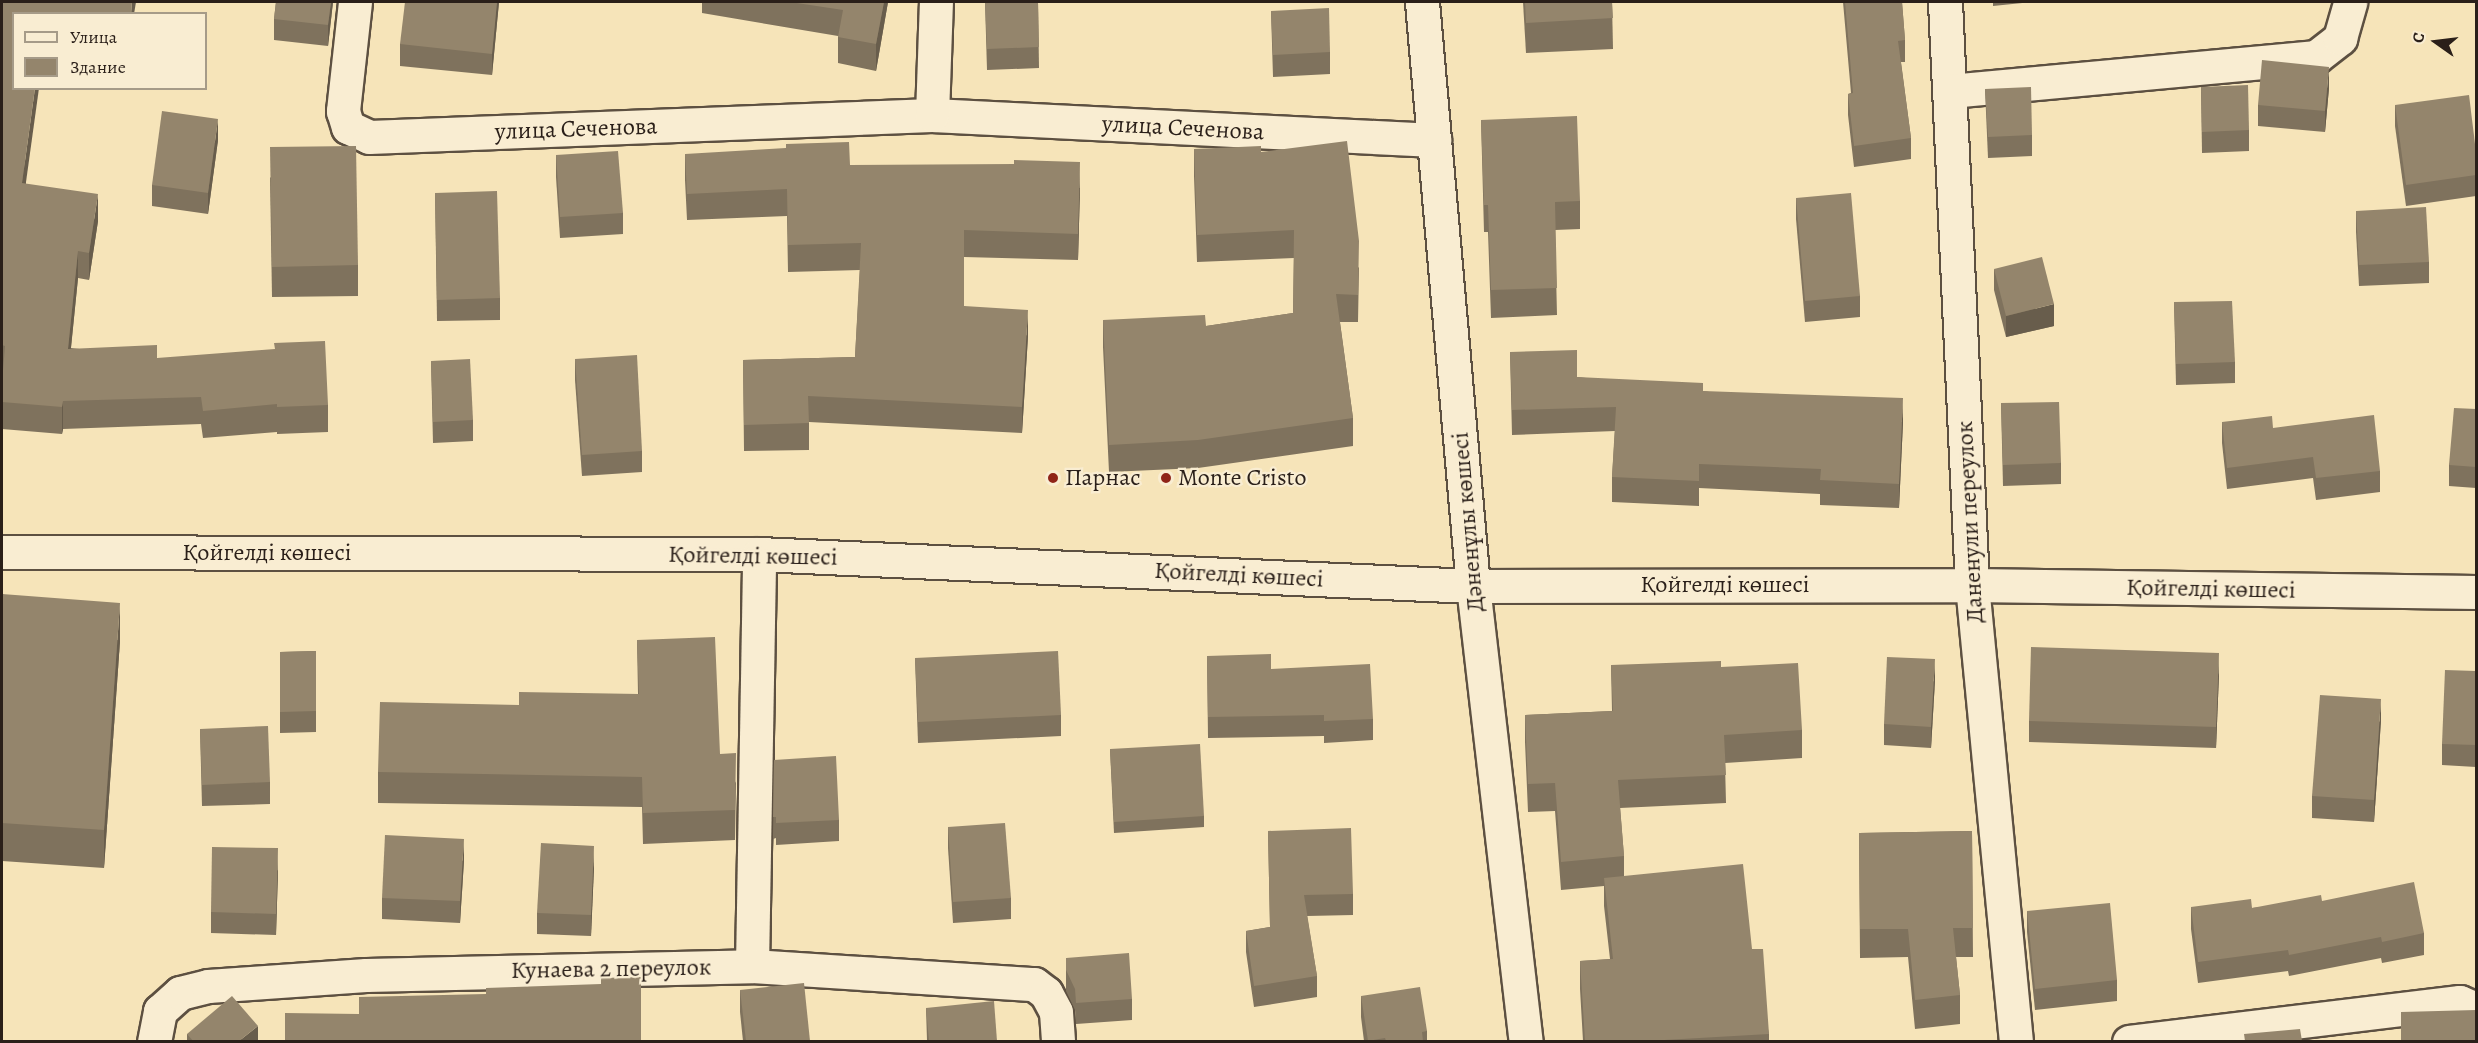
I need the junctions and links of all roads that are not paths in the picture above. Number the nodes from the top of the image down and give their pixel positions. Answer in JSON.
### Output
{"nodes":[{"id":1,"x":355,"y":2,"type":"edge"},
{"id":2,"x":936,"y":2,"type":"edge"},
{"id":3,"x":1422,"y":2,"type":"edge"},
{"id":4,"x":1945,"y":2,"type":"edge"},
{"id":5,"x":2350,"y":2,"type":"edge"},
{"id":6,"x":1950,"y":91,"type":"junction"},
{"id":7,"x":932,"y":115,"type":"junction"},
{"id":8,"x":1434,"y":140,"type":"junction"},
{"id":9,"x":2,"y":552,"type":"edge"},
{"id":10,"x":759,"y":554,"type":"junction"},
{"id":11,"x":1972,"y":585,"type":"junction"},
{"id":12,"x":1473,"y":586,"type":"junction"},
{"id":13,"x":2476,"y":592,"type":"edge"},
{"id":14,"x":752,"y":966,"type":"junction"},
{"id":15,"x":2476,"y":1009,"type":"edge"},
{"id":16,"x":154,"y":1041,"type":"edge"},
{"id":17,"x":1058,"y":1041,"type":"edge"},
{"id":18,"x":1526,"y":1041,"type":"edge"},
{"id":19,"x":2016,"y":1041,"type":"edge"},
{"id":20,"x":2129,"y":1041,"type":"edge"}],
"edges":[{"from":1,"to":7,"type":"street","name":"улица Сеченова"},
{"from":2,"to":7,"type":"street"},
{"from":3,"to":8,"type":"street","name":"Дәненұлы көшесі"},
{"from":4,"to":6,"type":"street","name":"Даненули переулок"},
{"from":5,"to":6,"type":"street"},
{"from":6,"to":11,"type":"street","name":"Даненули переулок"},
{"from":7,"to":8,"type":"street","name":"улица Сеченова"},
{"from":8,"to":12,"type":"street","name":"Дәненұлы көшесі"},
{"from":9,"to":10,"type":"street","name":"Қойгелді көшесі"},
{"from":10,"to":12,"type":"street","name":"Қойгелді көшесі"},
{"from":10,"to":14,"type":"street"},
{"from":11,"to":12,"type":"street","name":"Қойгелді көшесі"},
{"from":11,"to":13,"type":"street","name":"Қойгелді көшесі"},
{"from":11,"to":19,"type":"street","name":"Даненули переулок"},
{"from":12,"to":18,"type":"street","name":"Дәненұлы көшесі"},
{"from":14,"to":16,"type":"street","name":"Кунаева 2 переулок"},
{"from":14,"to":17,"type":"street","name":"Кунаева 2 переулок"},
{"from":15,"to":20,"type":"street"}]}
